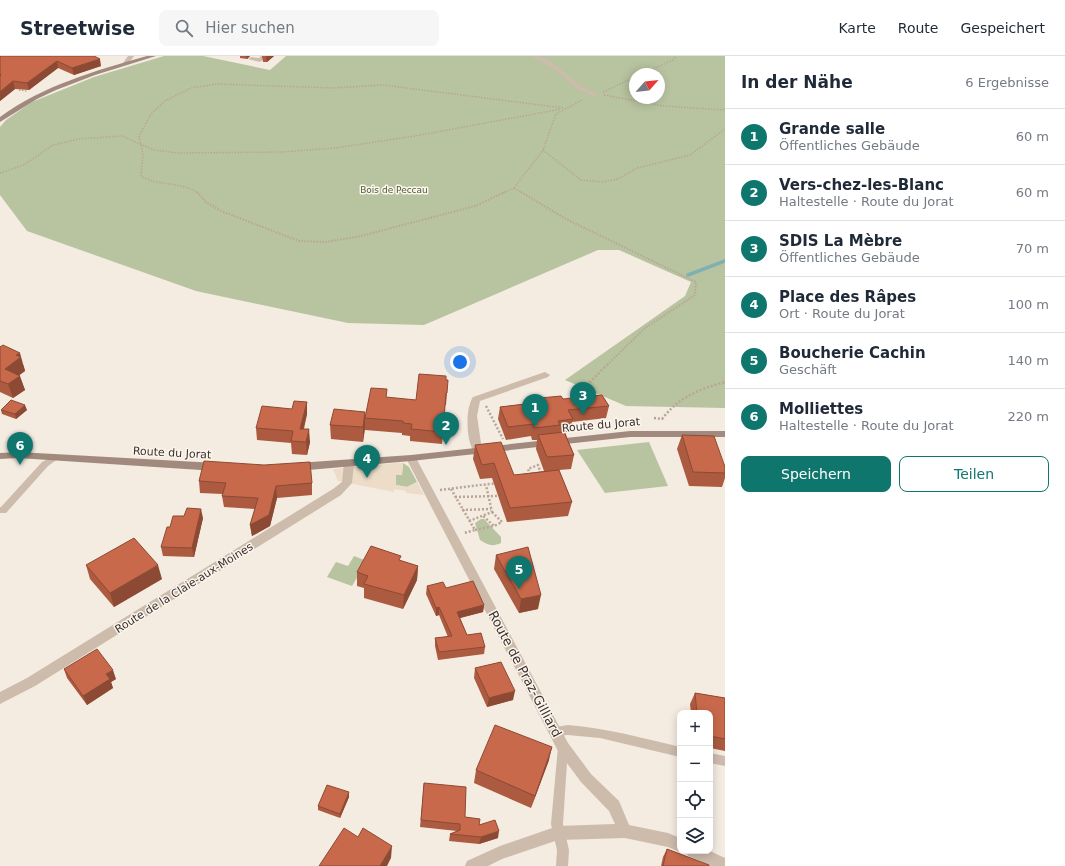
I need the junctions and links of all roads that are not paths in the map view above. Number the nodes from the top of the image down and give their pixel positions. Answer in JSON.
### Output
{"nodes":[{"id":1,"x":131,"y":56,"type":"edge"},
{"id":2,"x":153,"y":56,"type":"edge"},
{"id":3,"x":264,"y":56,"type":"edge"},
{"id":4,"x":534,"y":56,"type":"edge"},
{"id":5,"x":251,"y":59,"type":"dead end"},
{"id":6,"x":126,"y":63,"type":"junction"},
{"id":7,"x":596,"y":94,"type":"road end"},
{"id":8,"x":0,"y":120,"type":"edge"},
{"id":9,"x":545,"y":375,"type":"dead end"},
{"id":10,"x":725,"y":434,"type":"edge"},
{"id":11,"x":477,"y":450,"type":"junction"},
{"id":12,"x":0,"y":456,"type":"edge"},
{"id":13,"x":55,"y":458,"type":"junction"},
{"id":14,"x":411,"y":458,"type":"junction"},
{"id":15,"x":349,"y":463,"type":"junction"},
{"id":16,"x":227,"y":468,"type":"edge"},
{"id":17,"x":286,"y":468,"type":"edge"},
{"id":18,"x":0,"y":510,"type":"edge"},
{"id":19,"x":0,"y":698,"type":"edge"},
{"id":20,"x":554,"y":730,"type":"junction"},
{"id":21,"x":563,"y":747,"type":"junction"},
{"id":22,"x":677,"y":751,"type":"edge"},
{"id":23,"x":713,"y":759,"type":"edge"},
{"id":24,"x":725,"y":762,"type":"edge"},
{"id":25,"x":625,"y":831,"type":"junction"},
{"id":26,"x":558,"y":833,"type":"junction"},
{"id":27,"x":677,"y":844,"type":"edge"},
{"id":28,"x":700,"y":854,"type":"edge"},
{"id":29,"x":725,"y":864,"type":"edge"},
{"id":30,"x":472,"y":866,"type":"edge"},
{"id":31,"x":562,"y":866,"type":"edge"}],
"edges":[{"from":1,"to":6,"type":"street"},
{"from":2,"to":6,"type":"street"},
{"from":3,"to":5,"type":"street"},
{"from":4,"to":7,"type":"street"},
{"from":6,"to":8,"type":"street"},
{"from":9,"to":11,"type":"street"},
{"from":10,"to":11,"type":"street","name":"Route du Jorat"},
{"from":11,"to":14,"type":"street","name":"Route du Jorat"},
{"from":12,"to":13,"type":"street","name":"Route du Jorat"},
{"from":13,"to":16,"type":"street","name":"Route du Jorat"},
{"from":13,"to":18,"type":"lane"},
{"from":14,"to":15,"type":"street","name":"Route du Jorat"},
{"from":14,"to":20,"type":"street","name":"Route de Praz-Gilliard"},
{"from":15,"to":17,"type":"street","name":"Route du Jorat"},
{"from":15,"to":19,"type":"street","name":"Route de la Claie-aux-Moines"},
{"from":20,"to":21,"type":"street","name":"Route de Praz-Gilliard"},
{"from":20,"to":22,"type":"lane"},
{"from":21,"to":25,"type":"street","name":"Route de Praz-Gilliard"},
{"from":21,"to":26,"type":"lane"},
{"from":23,"to":24,"type":"lane"},
{"from":25,"to":26,"type":"street"},
{"from":25,"to":27,"type":"street"},
{"from":26,"to":30,"type":"street"},
{"from":26,"to":31,"type":"lane"},
{"from":28,"to":29,"type":"street"}]}
